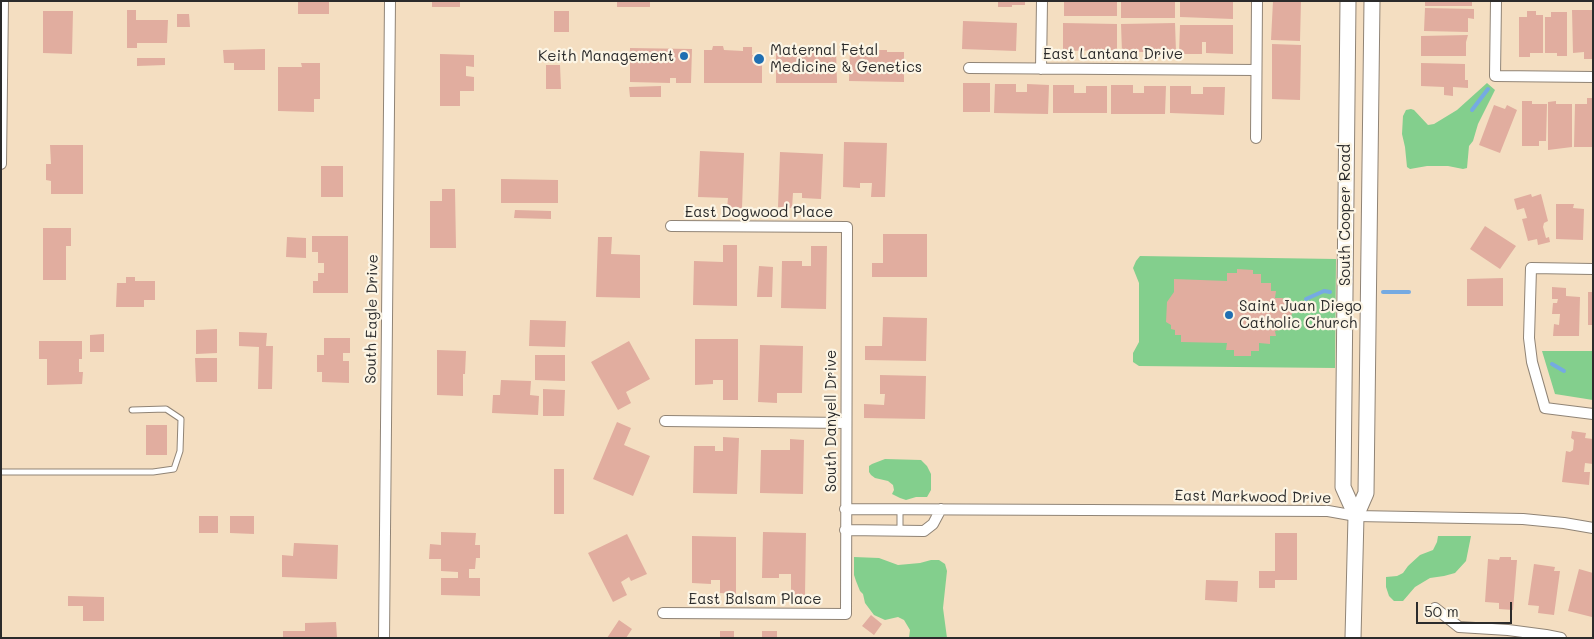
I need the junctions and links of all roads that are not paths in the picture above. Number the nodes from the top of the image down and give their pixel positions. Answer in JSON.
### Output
{"nodes":[{"id":1,"x":3,"y":1,"type":"edge"},
{"id":2,"x":390,"y":1,"type":"edge"},
{"id":3,"x":1042,"y":1,"type":"edge"},
{"id":4,"x":1257,"y":1,"type":"edge"},
{"id":5,"x":1348,"y":1,"type":"edge"},
{"id":6,"x":1372,"y":1,"type":"edge"},
{"id":7,"x":1496,"y":1,"type":"edge"},
{"id":8,"x":969,"y":68,"type":"dead end"},
{"id":9,"x":1041,"y":69,"type":"junction"},
{"id":10,"x":1256,"y":70,"type":"junction"},
{"id":11,"x":1593,"y":77,"type":"edge"},
{"id":12,"x":1256,"y":138,"type":"dead end"},
{"id":13,"x":1346,"y":139,"type":"junction"},
{"id":14,"x":1370,"y":139,"type":"junction"},
{"id":15,"x":1,"y":164,"type":"edge"},
{"id":16,"x":670,"y":226,"type":"dead end"},
{"id":17,"x":847,"y":228,"type":"joint"},
{"id":18,"x":1593,"y":269,"type":"edge"},
{"id":19,"x":132,"y":410,"type":"dead end"},
{"id":20,"x":1593,"y":414,"type":"edge"},
{"id":21,"x":665,"y":421,"type":"dead end"},
{"id":22,"x":846,"y":423,"type":"junction"},
{"id":23,"x":1,"y":472,"type":"edge"},
{"id":24,"x":846,"y":509,"type":"junction"},
{"id":25,"x":900,"y":509,"type":"junction"},
{"id":26,"x":941,"y":509,"type":"junction"},
{"id":27,"x":1356,"y":516,"type":"junction"},
{"id":28,"x":1593,"y":528,"type":"edge"},
{"id":29,"x":845,"y":530,"type":"junction"},
{"id":30,"x":900,"y":531,"type":"junction"},
{"id":31,"x":1435,"y":608,"type":"dead end"},
{"id":32,"x":663,"y":613,"type":"dead end"},
{"id":33,"x":846,"y":614,"type":"joint"},
{"id":34,"x":384,"y":638,"type":"edge"},
{"id":35,"x":1353,"y":638,"type":"edge"},
{"id":36,"x":1561,"y":638,"type":"edge"}],
"edges":[{"from":1,"to":15,"type":"street"},
{"from":2,"to":34,"type":"street","name":"South Eagle Drive"},
{"from":3,"to":9,"type":"street"},
{"from":4,"to":10,"type":"street"},
{"from":5,"to":13,"type":"main road","name":"South Cooper Road"},
{"from":6,"to":14,"type":"main road","name":"South Cooper Road"},
{"from":7,"to":11,"type":"street"},
{"from":8,"to":9,"type":"street","name":"East Lantana Drive"},
{"from":9,"to":10,"type":"street","name":"East Lantana Drive"},
{"from":10,"to":12,"type":"street"},
{"from":13,"to":14,"type":"main road"},
{"from":13,"to":27,"type":"main road","name":"South Cooper Road"},
{"from":14,"to":27,"type":"main road","name":"South Cooper Road"},
{"from":16,"to":17,"type":"street","name":"East Dogwood Place"},
{"from":17,"to":22,"type":"street","name":"South Danyell Drive"},
{"from":18,"to":20,"type":"street"},
{"from":19,"to":23,"type":"lane"},
{"from":21,"to":22,"type":"street"},
{"from":22,"to":24,"type":"street","name":"South Danyell Drive"},
{"from":24,"to":25,"type":"street","name":"East Markwood Drive"},
{"from":24,"to":29,"type":"street","name":"South Danyell Drive"},
{"from":25,"to":26,"type":"street","name":"East Markwood Drive"},
{"from":25,"to":30,"type":"lane"},
{"from":26,"to":27,"type":"street","name":"East Markwood Drive"},
{"from":26,"to":30,"type":"street"},
{"from":27,"to":28,"type":"street","name":"East Markwood Drive"},
{"from":27,"to":35,"type":"main road","name":"South Cooper Road"},
{"from":29,"to":30,"type":"street"},
{"from":29,"to":33,"type":"street","name":"South Danyell Drive"},
{"from":31,"to":36,"type":"street"},
{"from":32,"to":33,"type":"street","name":"East Balsam Place"}]}
